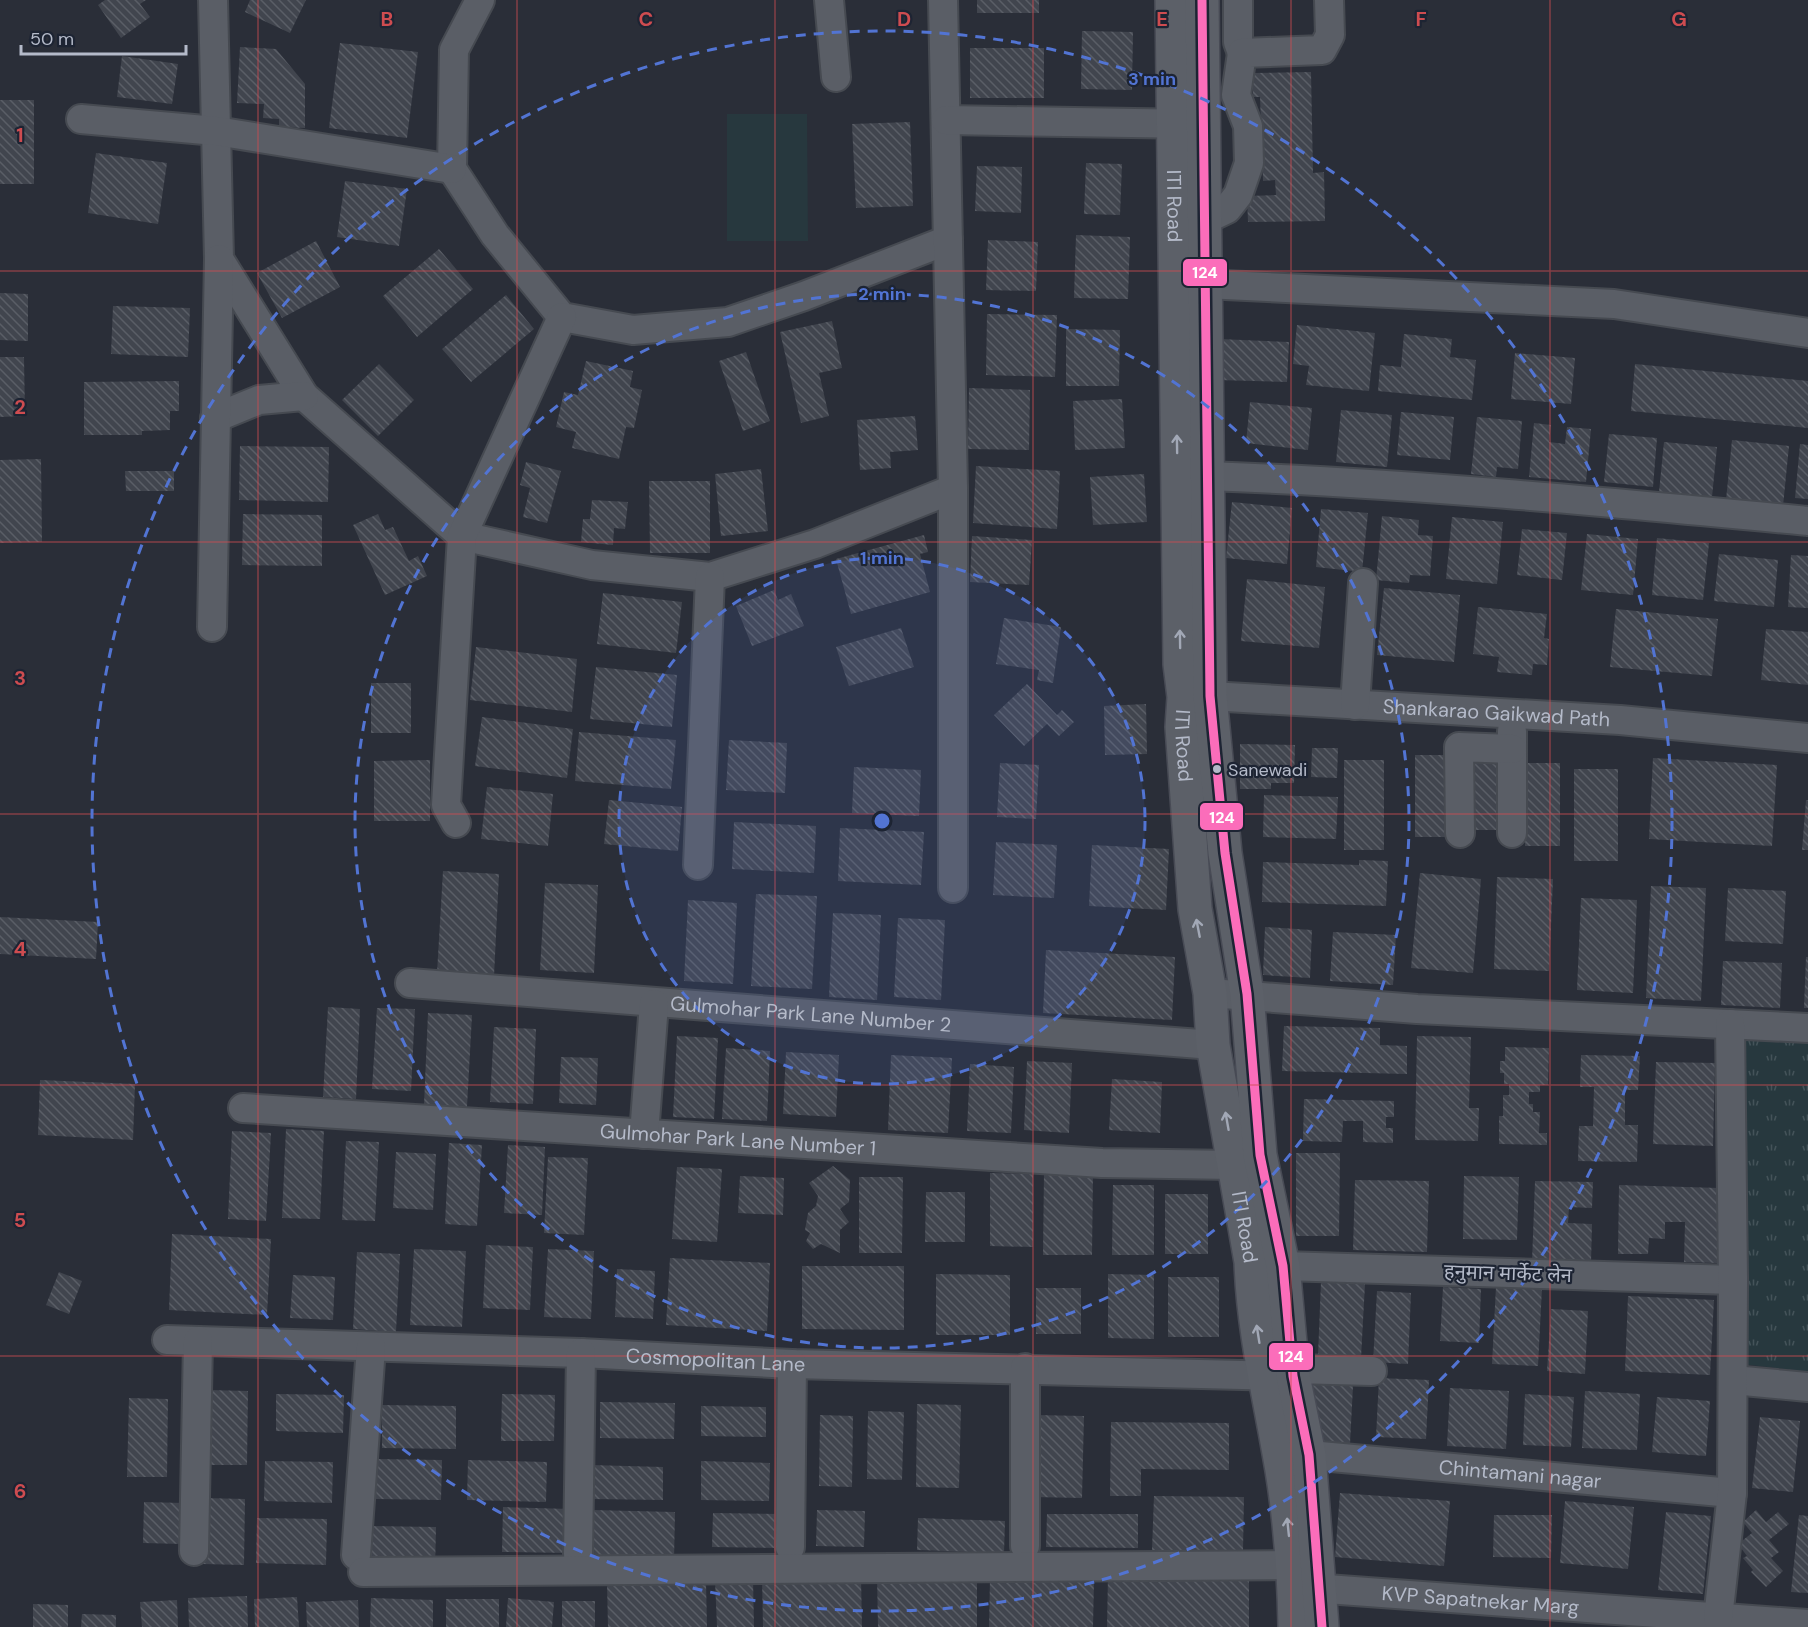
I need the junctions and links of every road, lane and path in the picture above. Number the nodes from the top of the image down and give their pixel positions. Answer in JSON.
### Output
{"nodes":[{"id":1,"x":213,"y":0,"type":"edge"},
{"id":2,"x":480,"y":0,"type":"edge"},
{"id":3,"x":829,"y":0,"type":"edge"},
{"id":4,"x":944,"y":0,"type":"edge"},
{"id":5,"x":1172,"y":0,"type":"edge"},
{"id":6,"x":1202,"y":0,"type":"edge"},
{"id":7,"x":1238,"y":0,"type":"edge"},
{"id":8,"x":1329,"y":0,"type":"edge"},
{"id":9,"x":1242,"y":53,"type":"junction"},
{"id":10,"x":836,"y":77,"type":"dead end"},
{"id":11,"x":81,"y":119,"type":"dead end"},
{"id":12,"x":946,"y":120,"type":"junction"},
{"id":13,"x":1188,"y":124,"type":"junction"},
{"id":14,"x":216,"y":131,"type":"junction"},
{"id":15,"x":452,"y":169,"type":"junction"},
{"id":16,"x":1204,"y":220,"type":"junction"},
{"id":17,"x":948,"y":240,"type":"junction"},
{"id":18,"x":219,"y":259,"type":"junction"},
{"id":19,"x":1189,"y":283,"type":"junction"},
{"id":20,"x":562,"y":317,"type":"junction"},
{"id":21,"x":1808,"y":333,"type":"edge"},
{"id":22,"x":304,"y":396,"type":"junction"},
{"id":23,"x":215,"y":418,"type":"junction"},
{"id":24,"x":1206,"y":476,"type":"junction"},
{"id":25,"x":953,"y":489,"type":"junction"},
{"id":26,"x":1808,"y":520,"type":"edge"},
{"id":27,"x":462,"y":536,"type":"junction"},
{"id":28,"x":710,"y":577,"type":"junction"},
{"id":29,"x":1363,"y":583,"type":"dead end"},
{"id":30,"x":212,"y":627,"type":"dead end"},
{"id":31,"x":1197,"y":697,"type":"junction"},
{"id":32,"x":1355,"y":705,"type":"junction"},
{"id":33,"x":1512,"y":714,"type":"junction"},
{"id":34,"x":1808,"y":738,"type":"edge"},
{"id":35,"x":1512,"y":749,"type":"junction"},
{"id":36,"x":456,"y":823,"type":"dead end"},
{"id":37,"x":1461,"y":833,"type":"dead end"},
{"id":38,"x":1512,"y":833,"type":"dead end"},
{"id":39,"x":698,"y":865,"type":"dead end"},
{"id":40,"x":953,"y":888,"type":"dead end"},
{"id":41,"x":410,"y":983,"type":"dead end"},
{"id":42,"x":1210,"y":993,"type":"junction"},
{"id":43,"x":1247,"y":994,"type":"junction"},
{"id":44,"x":654,"y":1004,"type":"junction"},
{"id":45,"x":1730,"y":1024,"type":"junction"},
{"id":46,"x":1808,"y":1028,"type":"edge"},
{"id":47,"x":1213,"y":1045,"type":"junction"},
{"id":48,"x":243,"y":1108,"type":"dead end"},
{"id":49,"x":644,"y":1134,"type":"junction"},
{"id":50,"x":1234,"y":1165,"type":"junction"},
{"id":51,"x":1283,"y":1266,"type":"junction"},
{"id":52,"x":1733,"y":1280,"type":"junction"},
{"id":53,"x":166,"y":1340,"type":"dead end"},
{"id":54,"x":198,"y":1341,"type":"junction"},
{"id":55,"x":371,"y":1347,"type":"junction"},
{"id":56,"x":581,"y":1353,"type":"junction"},
{"id":57,"x":792,"y":1364,"type":"junction"},
{"id":58,"x":1024,"y":1368,"type":"junction"},
{"id":59,"x":1372,"y":1371,"type":"dead end"},
{"id":60,"x":1283,"y":1374,"type":"junction"},
{"id":61,"x":1733,"y":1380,"type":"junction"},
{"id":62,"x":1808,"y":1387,"type":"edge"},
{"id":63,"x":1309,"y":1455,"type":"junction"},
{"id":64,"x":1732,"y":1493,"type":"junction"},
{"id":65,"x":1024,"y":1546,"type":"dead end"},
{"id":66,"x":790,"y":1547,"type":"dead end"},
{"id":67,"x":194,"y":1551,"type":"dead end"},
{"id":68,"x":578,"y":1554,"type":"dead end"},
{"id":69,"x":1302,"y":1580,"type":"junction"},
{"id":70,"x":1562,"y":1617,"type":"edge"},
{"id":71,"x":1718,"y":1618,"type":"junction"},
{"id":72,"x":1792,"y":1624,"type":"edge"},
{"id":73,"x":1296,"y":1627,"type":"edge"},
{"id":74,"x":1322,"y":1627,"type":"edge"}],
"edges":[{"from":1,"to":14,"type":"street"},
{"from":2,"to":15,"type":"street"},
{"from":3,"to":10,"type":"street"},
{"from":4,"to":12,"type":"street"},
{"from":5,"to":13,"type":"main road","name":"ITI Road"},
{"from":6,"to":13,"type":"main road","name":"ITI Road"},
{"from":7,"to":9,"type":"street"},
{"from":8,"to":9,"type":"street"},
{"from":9,"to":16,"type":"street"},
{"from":11,"to":14,"type":"street"},
{"from":12,"to":13,"type":"street"},
{"from":12,"to":17,"type":"street"},
{"from":13,"to":16,"type":"main road","name":"ITI Road"},
{"from":13,"to":19,"type":"main road","name":"ITI Road"},
{"from":14,"to":15,"type":"street"},
{"from":14,"to":18,"type":"street"},
{"from":15,"to":20,"type":"street"},
{"from":16,"to":19,"type":"main road","name":"ITI Road"},
{"from":17,"to":20,"type":"street"},
{"from":17,"to":25,"type":"street"},
{"from":18,"to":22,"type":"street"},
{"from":18,"to":23,"type":"street"},
{"from":19,"to":21,"type":"street"},
{"from":19,"to":24,"type":"main road","name":"ITI Road"},
{"from":31,"to":19,"type":"main road","name":"ITI Road","one_way":true},
{"from":20,"to":27,"type":"street"},
{"from":22,"to":23,"type":"street"},
{"from":22,"to":27,"type":"street"},
{"from":23,"to":30,"type":"street"},
{"from":24,"to":26,"type":"street"},
{"from":24,"to":31,"type":"main road","name":"ITI Road"},
{"from":25,"to":28,"type":"street"},
{"from":25,"to":40,"type":"street"},
{"from":27,"to":28,"type":"street"},
{"from":27,"to":36,"type":"street"},
{"from":28,"to":39,"type":"street"},
{"from":29,"to":32,"type":"street"},
{"from":31,"to":32,"type":"street","name":"Shankarao Gaikwad Path"},
{"from":42,"to":31,"type":"main road","name":"ITI Road","one_way":true},
{"from":31,"to":43,"type":"main road","name":"ITI Road"},
{"from":32,"to":33,"type":"street","name":"Shankarao Gaikwad Path"},
{"from":33,"to":34,"type":"street","name":"Shankarao Gaikwad Path"},
{"from":33,"to":35,"type":"street"},
{"from":35,"to":37,"type":"street"},
{"from":35,"to":38,"type":"street"},
{"from":41,"to":44,"type":"street","name":"Gulmohar Park Lane Number 2"},
{"from":42,"to":43,"type":"street"},
{"from":42,"to":47,"type":"main road","name":"ITI Road"},
{"from":43,"to":45,"type":"street"},
{"from":43,"to":51,"type":"main road","name":"ITI Road"},
{"from":44,"to":47,"type":"street","name":"Gulmohar Park Lane Number 2"},
{"from":44,"to":49,"type":"street"},
{"from":45,"to":46,"type":"street"},
{"from":45,"to":52,"type":"street"},
{"from":50,"to":47,"type":"main road","name":"ITI Road","one_way":true},
{"from":48,"to":49,"type":"street","name":"Gulmohar Park Lane Number 1"},
{"from":49,"to":50,"type":"street","name":"Gulmohar Park Lane Number 1"},
{"from":60,"to":50,"type":"main road","name":"ITI Road","one_way":true},
{"from":51,"to":52,"type":"street","name":"हनुमान मार्केट लेन"},
{"from":51,"to":60,"type":"main road","name":"ITI Road"},
{"from":52,"to":61,"type":"street"},
{"from":53,"to":54,"type":"street","name":"Cosmopolitan Lane"},
{"from":54,"to":55,"type":"street","name":"Cosmopolitan Lane"},
{"from":54,"to":67,"type":"street"},
{"from":55,"to":56,"type":"street","name":"Cosmopolitan Lane"},
{"from":55,"to":69,"type":"street","name":"KVP Sapatnekar Marg"},
{"from":56,"to":57,"type":"street","name":"Cosmopolitan Lane"},
{"from":56,"to":68,"type":"street"},
{"from":57,"to":58,"type":"street","name":"Cosmopolitan Lane"},
{"from":57,"to":66,"type":"street"},
{"from":58,"to":60,"type":"street","name":"Cosmopolitan Lane"},
{"from":58,"to":65,"type":"street"},
{"from":59,"to":60,"type":"street","name":"Cosmopolitan Lane"},
{"from":60,"to":63,"type":"main road","name":"ITI Road"},
{"from":69,"to":60,"type":"main road","name":"ITI Road","one_way":true},
{"from":61,"to":62,"type":"street"},
{"from":61,"to":64,"type":"street"},
{"from":63,"to":64,"type":"street","name":"Chintamani nagar"},
{"from":63,"to":69,"type":"main road","name":"ITI Road"},
{"from":64,"to":71,"type":"street"},
{"from":69,"to":70,"type":"street","name":"KVP Sapatnekar Marg"},
{"from":69,"to":73,"type":"main road","name":"ITI Road"},
{"from":69,"to":74,"type":"main road","name":"ITI Road"},
{"from":70,"to":71,"type":"street","name":"KVP Sapatnekar Marg"},
{"from":71,"to":72,"type":"street","name":"KVP Sapatnekar Marg"}]}
